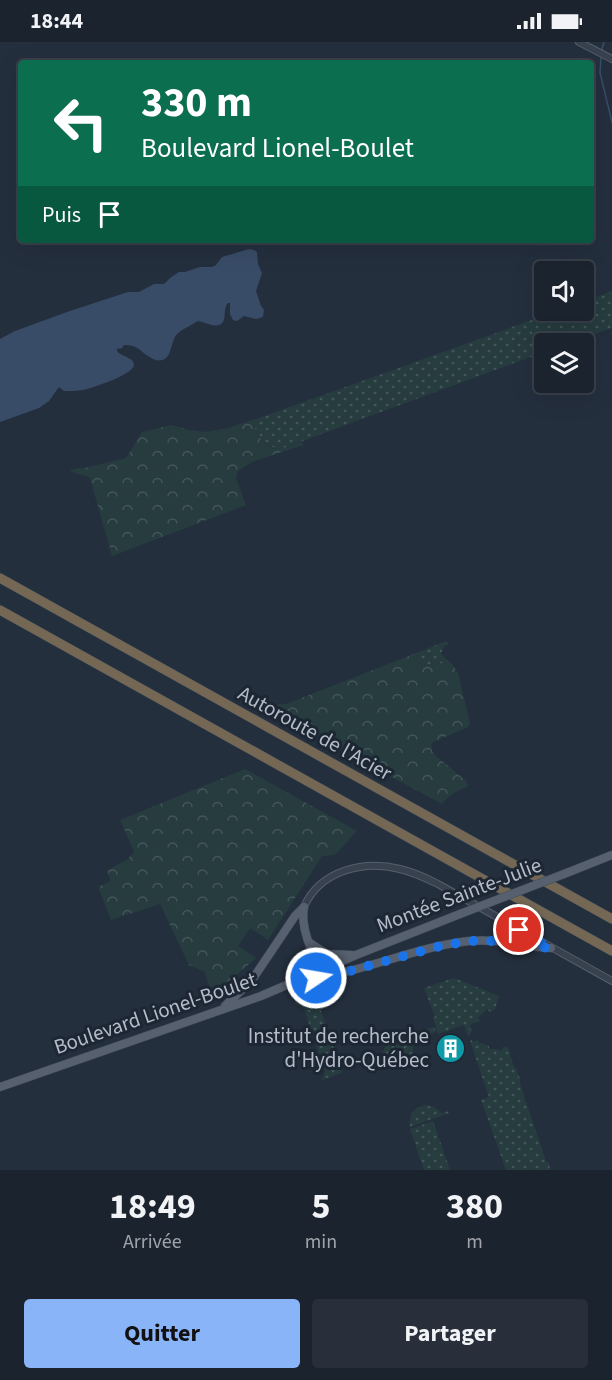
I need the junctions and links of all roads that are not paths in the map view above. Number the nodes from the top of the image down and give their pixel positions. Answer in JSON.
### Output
{"nodes":[{"id":1,"x":579,"y":42,"type":"edge"},
{"id":2,"x":612,"y":59,"type":"edge"},
{"id":3,"x":0,"y":578,"type":"edge"},
{"id":4,"x":0,"y":610,"type":"edge"},
{"id":5,"x":612,"y":855,"type":"edge"},
{"id":6,"x":304,"y":907,"type":"junction"},
{"id":7,"x":612,"y":919,"type":"edge"},
{"id":8,"x":310,"y":943,"type":"junction"},
{"id":9,"x":551,"y":948,"type":"junction"},
{"id":10,"x":612,"y":951,"type":"edge"},
{"id":11,"x":356,"y":955,"type":"junction"},
{"id":12,"x":321,"y":971,"type":"junction"},
{"id":13,"x":300,"y":980,"type":"junction"},
{"id":14,"x":612,"y":981,"type":"edge"},
{"id":15,"x":222,"y":1009,"type":"junction"},
{"id":16,"x":0,"y":1087,"type":"edge"}],
"edges":[{"from":1,"to":2,"type":"street"},
{"from":3,"to":7,"type":"highway","name":"Autoroute de l'Acier"},
{"from":4,"to":10,"type":"highway"},
{"from":5,"to":11,"type":"main road","name":"Montée Sainte-Julie","bridge":true},
{"from":6,"to":8,"type":"main road"},
{"from":6,"to":9,"type":"street"},
{"from":6,"to":15,"type":"main road"},
{"from":8,"to":11,"type":"main road"},
{"from":8,"to":12,"type":"main road"},
{"from":9,"to":13,"type":"main road"},
{"from":9,"to":14,"type":"street"},
{"from":11,"to":12,"type":"main road","name":"Montée Sainte-Julie"},
{"from":12,"to":13,"type":"main road","name":"Boulevard Lionel-Boulet"},
{"from":13,"to":15,"type":"main road","name":"Boulevard Lionel-Boulet"},
{"from":15,"to":16,"type":"main road","name":"Boulevard Lionel-Boulet"}]}
